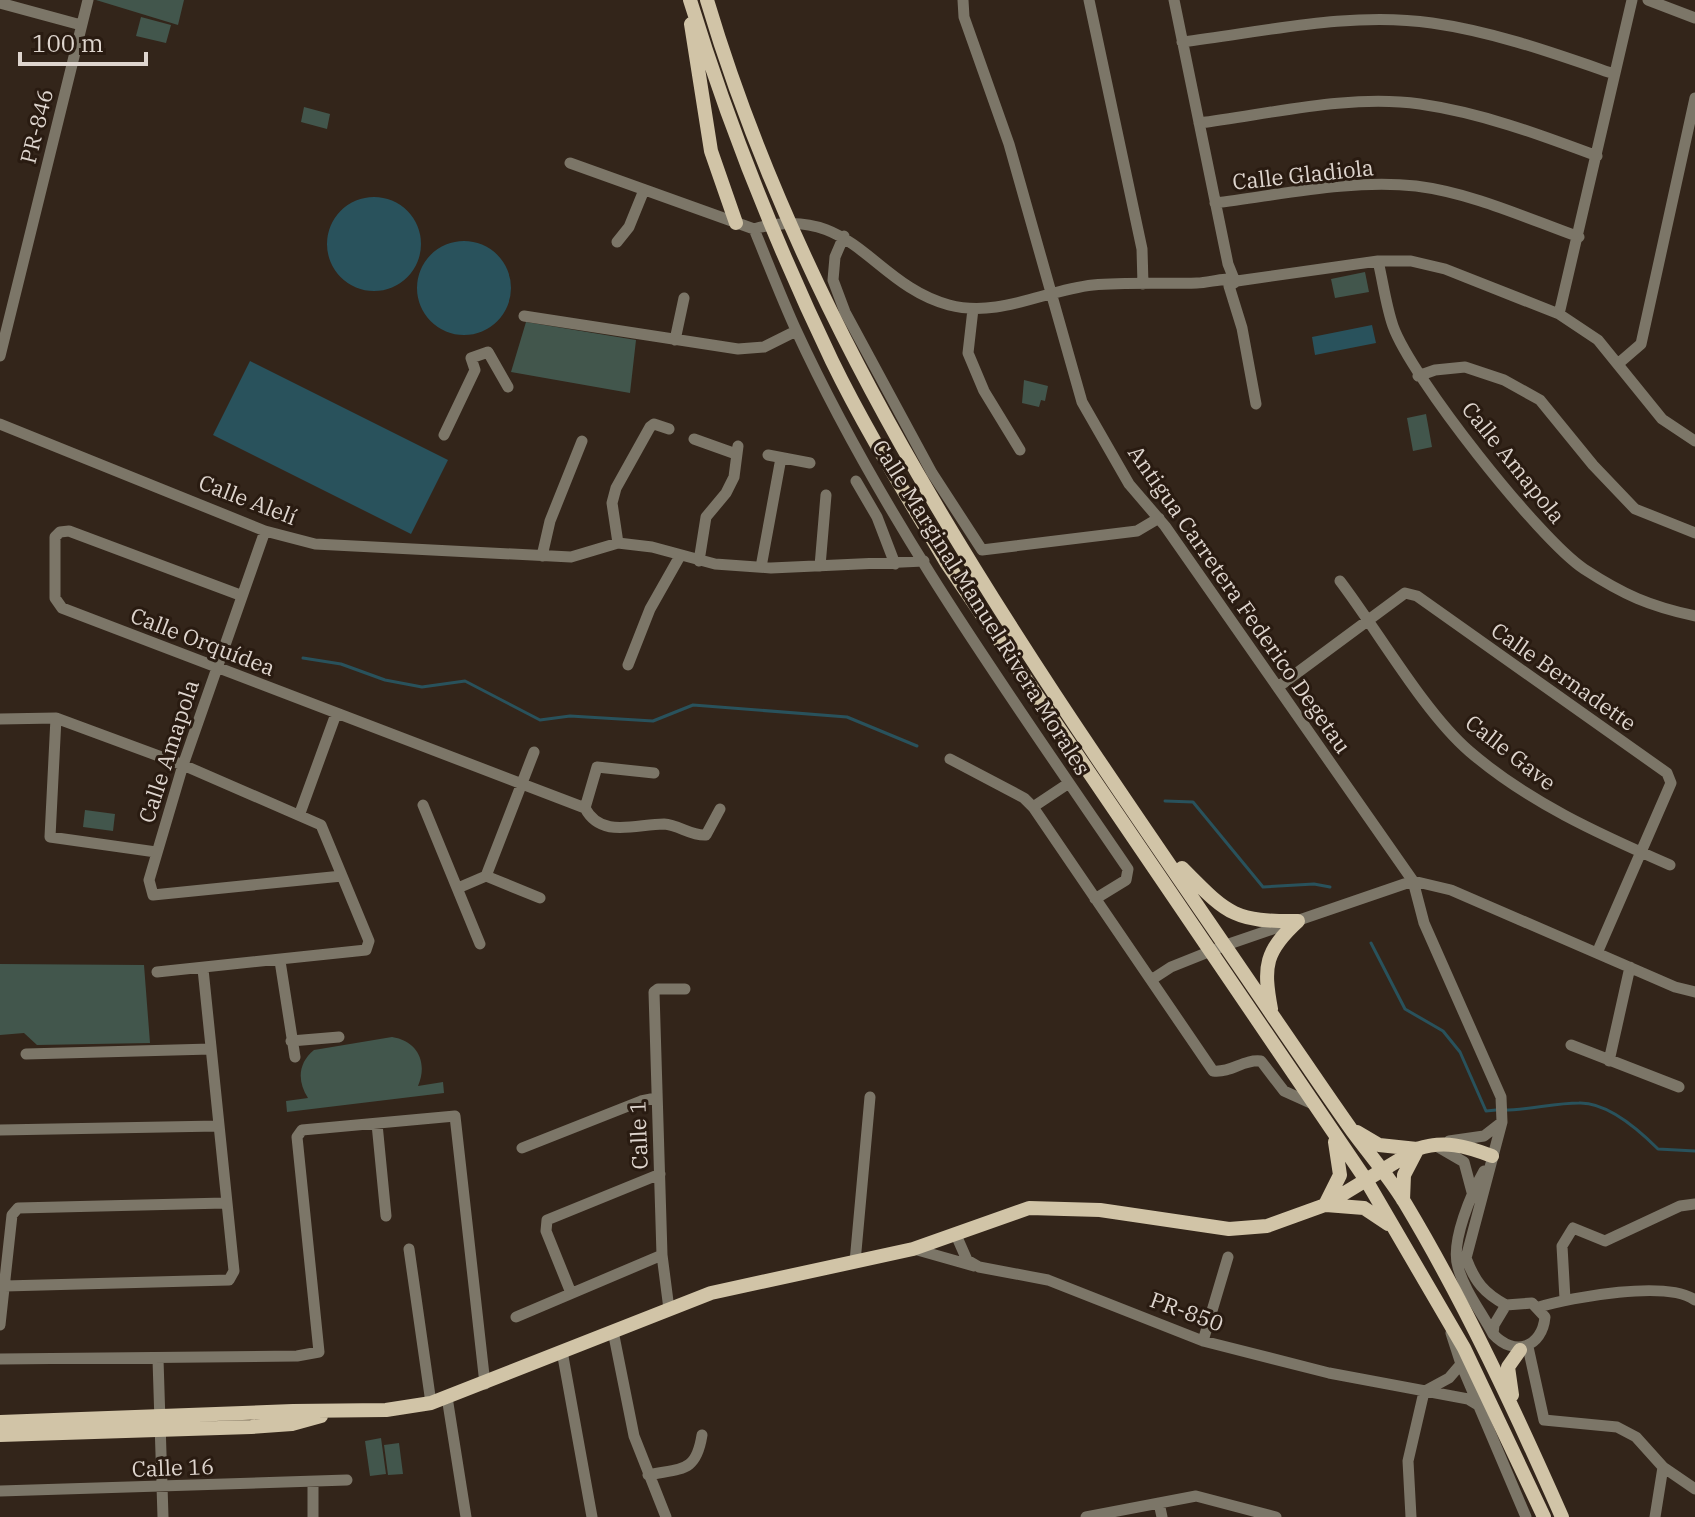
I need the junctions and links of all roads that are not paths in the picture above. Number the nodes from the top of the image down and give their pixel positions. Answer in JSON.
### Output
{"nodes":[{"id":1,"x":88,"y":0,"type":"edge"},
{"id":2,"x":689,"y":0,"type":"edge"},
{"id":3,"x":707,"y":0,"type":"edge"},
{"id":4,"x":963,"y":0,"type":"edge"},
{"id":5,"x":1089,"y":0,"type":"edge"},
{"id":6,"x":1174,"y":0,"type":"edge"},
{"id":7,"x":1632,"y":0,"type":"edge"},
{"id":8,"x":1648,"y":0,"type":"edge"},
{"id":9,"x":0,"y":3,"type":"edge"},
{"id":10,"x":1695,"y":18,"type":"edge"},
{"id":11,"x":81,"y":25,"type":"junction"},
{"id":12,"x":1182,"y":42,"type":"junction"},
{"id":13,"x":1614,"y":74,"type":"junction"},
{"id":14,"x":1695,"y":98,"type":"edge"},
{"id":15,"x":1199,"y":123,"type":"junction"},
{"id":16,"x":1597,"y":156,"type":"junction"},
{"id":17,"x":570,"y":163,"type":"dead end"},
{"id":18,"x":644,"y":190,"type":"junction"},
{"id":19,"x":1215,"y":203,"type":"junction"},
{"id":20,"x":736,"y":223,"type":"junction"},
{"id":21,"x":770,"y":224,"type":"junction"},
{"id":22,"x":789,"y":226,"type":"junction"},
{"id":23,"x":754,"y":229,"type":"junction"},
{"id":24,"x":844,"y":236,"type":"junction"},
{"id":25,"x":1579,"y":237,"type":"junction"},
{"id":26,"x":617,"y":242,"type":"dead end"},
{"id":27,"x":1378,"y":261,"type":"junction"},
{"id":28,"x":1229,"y":283,"type":"junction"},
{"id":29,"x":1143,"y":284,"type":"junction"},
{"id":30,"x":1052,"y":293,"type":"junction"},
{"id":31,"x":684,"y":298,"type":"dead end"},
{"id":32,"x":973,"y":309,"type":"junction"},
{"id":33,"x":1559,"y":314,"type":"junction"},
{"id":34,"x":524,"y":316,"type":"dead end"},
{"id":35,"x":796,"y":331,"type":"junction"},
{"id":36,"x":675,"y":340,"type":"junction"},
{"id":37,"x":0,"y":356,"type":"edge"},
{"id":38,"x":1619,"y":363,"type":"junction"},
{"id":39,"x":1418,"y":376,"type":"junction"},
{"id":40,"x":508,"y":387,"type":"dead end"},
{"id":41,"x":1256,"y":404,"type":"dead end"},
{"id":42,"x":0,"y":424,"type":"edge"},
{"id":43,"x":669,"y":429,"type":"dead end"},
{"id":44,"x":444,"y":435,"type":"dead end"},
{"id":45,"x":694,"y":439,"type":"dead end"},
{"id":46,"x":582,"y":441,"type":"dead end"},
{"id":47,"x":1695,"y":441,"type":"edge"},
{"id":48,"x":1020,"y":450,"type":"dead end"},
{"id":49,"x":768,"y":455,"type":"dead end"},
{"id":50,"x":781,"y":458,"type":"junction"},
{"id":51,"x":810,"y":463,"type":"dead end"},
{"id":52,"x":856,"y":481,"type":"dead end"},
{"id":53,"x":826,"y":495,"type":"dead end"},
{"id":54,"x":1159,"y":518,"type":"junction"},
{"id":55,"x":265,"y":531,"type":"junction"},
{"id":56,"x":1695,"y":533,"type":"edge"},
{"id":57,"x":618,"y":543,"type":"junction"},
{"id":58,"x":542,"y":556,"type":"junction"},
{"id":59,"x":680,"y":556,"type":"junction"},
{"id":60,"x":699,"y":561,"type":"junction"},
{"id":61,"x":924,"y":561,"type":"junction"},
{"id":62,"x":895,"y":564,"type":"junction"},
{"id":63,"x":820,"y":566,"type":"junction"},
{"id":64,"x":761,"y":567,"type":"junction"},
{"id":65,"x":1340,"y":581,"type":"dead end"},
{"id":66,"x":240,"y":595,"type":"junction"},
{"id":67,"x":1695,"y":616,"type":"edge"},
{"id":68,"x":1369,"y":619,"type":"junction"},
{"id":69,"x":628,"y":665,"type":"dead end"},
{"id":70,"x":217,"y":668,"type":"junction"},
{"id":71,"x":1278,"y":687,"type":"junction"},
{"id":72,"x":336,"y":714,"type":"junction"},
{"id":73,"x":56,"y":718,"type":"junction"},
{"id":74,"x":0,"y":719,"type":"edge"},
{"id":75,"x":534,"y":752,"type":"dead end"},
{"id":76,"x":950,"y":759,"type":"dead end"},
{"id":77,"x":183,"y":765,"type":"junction"},
{"id":78,"x":654,"y":773,"type":"dead end"},
{"id":79,"x":1069,"y":783,"type":"junction"},
{"id":80,"x":523,"y":784,"type":"junction"},
{"id":81,"x":423,"y":805,"type":"dead end"},
{"id":82,"x":1033,"y":807,"type":"junction"},
{"id":83,"x":585,"y":808,"type":"junction"},
{"id":84,"x":720,"y":809,"type":"dead end"},
{"id":85,"x":300,"y":813,"type":"junction"},
{"id":86,"x":1159,"y":847,"type":"junction"},
{"id":87,"x":156,"y":852,"type":"junction"},
{"id":88,"x":1641,"y":852,"type":"junction"},
{"id":89,"x":1670,"y":865,"type":"dead end"},
{"id":90,"x":342,"y":876,"type":"junction"},
{"id":91,"x":486,"y":876,"type":"junction"},
{"id":92,"x":1413,"y":881,"type":"junction"},
{"id":93,"x":458,"y":888,"type":"junction"},
{"id":94,"x":540,"y":898,"type":"dead end"},
{"id":95,"x":1095,"y":899,"type":"junction"},
{"id":96,"x":1298,"y":921,"type":"junction"},
{"id":97,"x":480,"y":944,"type":"dead end"},
{"id":98,"x":1226,"y":945,"type":"junction"},
{"id":99,"x":1209,"y":953,"type":"junction"},
{"id":100,"x":1597,"y":953,"type":"junction"},
{"id":101,"x":280,"y":961,"type":"junction"},
{"id":102,"x":1630,"y":967,"type":"junction"},
{"id":103,"x":203,"y":969,"type":"junction"},
{"id":104,"x":157,"y":972,"type":"dead end"},
{"id":105,"x":1151,"y":980,"type":"junction"},
{"id":106,"x":685,"y":989,"type":"dead end"},
{"id":107,"x":1695,"y":992,"type":"edge"},
{"id":108,"x":1273,"y":1015,"type":"junction"},
{"id":109,"x":339,"y":1037,"type":"dead end"},
{"id":110,"x":291,"y":1041,"type":"junction"},
{"id":111,"x":1571,"y":1045,"type":"dead end"},
{"id":112,"x":211,"y":1049,"type":"junction"},
{"id":113,"x":26,"y":1054,"type":"dead end"},
{"id":114,"x":295,"y":1057,"type":"dead end"},
{"id":115,"x":1609,"y":1061,"type":"junction"},
{"id":116,"x":1679,"y":1087,"type":"dead end"},
{"id":117,"x":870,"y":1097,"type":"dead end"},
{"id":118,"x":656,"y":1098,"type":"junction"},
{"id":119,"x":1315,"y":1105,"type":"junction"},
{"id":120,"x":1502,"y":1119,"type":"junction"},
{"id":121,"x":377,"y":1124,"type":"junction"},
{"id":122,"x":218,"y":1126,"type":"junction"},
{"id":123,"x":1350,"y":1127,"type":"junction"},
{"id":124,"x":0,"y":1130,"type":"edge"},
{"id":125,"x":1333,"y":1132,"type":"junction"},
{"id":126,"x":1433,"y":1144,"type":"junction"},
{"id":127,"x":522,"y":1148,"type":"dead end"},
{"id":128,"x":1417,"y":1149,"type":"junction"},
{"id":129,"x":1492,"y":1156,"type":"junction"},
{"id":130,"x":1381,"y":1170,"type":"junction"},
{"id":131,"x":660,"y":1174,"type":"junction"},
{"id":132,"x":1366,"y":1180,"type":"junction"},
{"id":133,"x":1472,"y":1192,"type":"junction"},
{"id":134,"x":1403,"y":1200,"type":"junction"},
{"id":135,"x":225,"y":1203,"type":"junction"},
{"id":136,"x":1695,"y":1204,"type":"edge"},
{"id":137,"x":1325,"y":1205,"type":"junction"},
{"id":138,"x":386,"y":1216,"type":"dead end"},
{"id":139,"x":1395,"y":1230,"type":"junction"},
{"id":140,"x":956,"y":1235,"type":"junction"},
{"id":141,"x":409,"y":1249,"type":"dead end"},
{"id":142,"x":913,"y":1249,"type":"junction"},
{"id":143,"x":662,"y":1255,"type":"junction"},
{"id":144,"x":1228,"y":1257,"type":"dead end"},
{"id":145,"x":855,"y":1262,"type":"junction"},
{"id":146,"x":979,"y":1267,"type":"junction"},
{"id":147,"x":5,"y":1286,"type":"junction"},
{"id":148,"x":571,"y":1293,"type":"junction"},
{"id":149,"x":1565,"y":1299,"type":"junction"},
{"id":150,"x":1695,"y":1300,"type":"edge"},
{"id":151,"x":1506,"y":1305,"type":"junction"},
{"id":152,"x":1539,"y":1307,"type":"junction"},
{"id":153,"x":669,"y":1309,"type":"junction"},
{"id":154,"x":1446,"y":1316,"type":"junction"},
{"id":155,"x":516,"y":1317,"type":"dead end"},
{"id":156,"x":0,"y":1325,"type":"edge"},
{"id":157,"x":613,"y":1331,"type":"junction"},
{"id":158,"x":1493,"y":1334,"type":"junction"},
{"id":159,"x":1203,"y":1341,"type":"junction"},
{"id":160,"x":1524,"y":1348,"type":"junction"},
{"id":161,"x":562,"y":1351,"type":"junction"},
{"id":162,"x":158,"y":1359,"type":"junction"},
{"id":163,"x":1,"y":1360,"type":"edge"},
{"id":164,"x":1461,"y":1364,"type":"junction"},
{"id":165,"x":485,"y":1384,"type":"junction"},
{"id":166,"x":1424,"y":1392,"type":"junction"},
{"id":167,"x":447,"y":1397,"type":"junction"},
{"id":168,"x":431,"y":1403,"type":"junction"},
{"id":169,"x":1478,"y":1405,"type":"junction"},
{"id":170,"x":1513,"y":1408,"type":"junction"},
{"id":171,"x":0,"y":1422,"type":"edge"},
{"id":172,"x":159,"y":1424,"type":"junction"},
{"id":173,"x":0,"y":1435,"type":"edge"},
{"id":174,"x":702,"y":1435,"type":"dead end"},
{"id":175,"x":1663,"y":1467,"type":"junction"},
{"id":176,"x":648,"y":1475,"type":"junction"},
{"id":177,"x":347,"y":1480,"type":"dead end"},
{"id":178,"x":313,"y":1483,"type":"junction"},
{"id":179,"x":162,"y":1487,"type":"junction"},
{"id":180,"x":1694,"y":1487,"type":"edge"},
{"id":181,"x":0,"y":1491,"type":"edge"},
{"id":182,"x":1159,"y":1503,"type":"junction"},
{"id":183,"x":163,"y":1517,"type":"edge"},
{"id":184,"x":313,"y":1517,"type":"edge"},
{"id":185,"x":466,"y":1517,"type":"edge"},
{"id":186,"x":592,"y":1517,"type":"edge"},
{"id":187,"x":666,"y":1517,"type":"edge"},
{"id":188,"x":1086,"y":1517,"type":"edge"},
{"id":189,"x":1162,"y":1517,"type":"edge"},
{"id":190,"x":1276,"y":1517,"type":"edge"},
{"id":191,"x":1411,"y":1517,"type":"edge"},
{"id":192,"x":1526,"y":1517,"type":"edge"},
{"id":193,"x":1544,"y":1517,"type":"edge"},
{"id":194,"x":1562,"y":1517,"type":"edge"},
{"id":195,"x":1655,"y":1517,"type":"edge"}],
"edges":[{"from":1,"to":11,"type":"street","name":"PR-846","number":"PR-846"},
{"from":2,"to":20,"type":"main road"},
{"from":2,"to":21,"type":"main road"},
{"from":3,"to":22,"type":"main road"},
{"from":4,"to":30,"type":"street","name":"Antigua Carretera Federico Degetau"},
{"from":5,"to":29,"type":"street"},
{"from":6,"to":12,"type":"street"},
{"from":7,"to":13,"type":"street"},
{"from":8,"to":10,"type":"street"},
{"from":9,"to":11,"type":"street"},
{"from":11,"to":37,"type":"street","name":"PR-846","number":"PR-846"},
{"from":12,"to":13,"type":"street"},
{"from":12,"to":15,"type":"street"},
{"from":13,"to":16,"type":"street"},
{"from":14,"to":38,"type":"street"},
{"from":15,"to":16,"type":"street"},
{"from":15,"to":19,"type":"street"},
{"from":16,"to":25,"type":"street"},
{"from":17,"to":18,"type":"street"},
{"from":18,"to":20,"type":"street"},
{"from":18,"to":26,"type":"street"},
{"from":19,"to":25,"type":"street","name":"Calle Gladiola"},
{"from":19,"to":28,"type":"street"},
{"from":20,"to":23,"type":"street"},
{"from":21,"to":22,"type":"street"},
{"from":21,"to":23,"type":"street"},
{"from":21,"to":99,"type":"main road"},
{"from":22,"to":24,"type":"street"},
{"from":22,"to":86,"type":"main road"},
{"from":23,"to":35,"type":"street","name":"Calle Marginal Manuel Rivera Morales"},
{"from":24,"to":32,"type":"street"},
{"from":24,"to":54,"type":"street"},
{"from":25,"to":33,"type":"street"},
{"from":27,"to":28,"type":"street"},
{"from":27,"to":33,"type":"street"},
{"from":27,"to":39,"type":"street","name":"Calle Amapola"},
{"from":28,"to":29,"type":"street"},
{"from":28,"to":41,"type":"street"},
{"from":29,"to":30,"type":"street"},
{"from":30,"to":32,"type":"street"},
{"from":30,"to":54,"type":"street","name":"Antigua Carretera Federico Degetau"},
{"from":31,"to":36,"type":"street"},
{"from":32,"to":48,"type":"street"},
{"from":33,"to":38,"type":"street"},
{"from":34,"to":36,"type":"street"},
{"from":35,"to":36,"type":"street"},
{"from":35,"to":61,"type":"street","name":"Calle Marginal Manuel Rivera Morales"},
{"from":38,"to":47,"type":"street"},
{"from":39,"to":56,"type":"street"},
{"from":39,"to":67,"type":"street","name":"Calle Amapola"},
{"from":40,"to":44,"type":"street"},
{"from":42,"to":55,"type":"street","name":"Calle Alelí"},
{"from":43,"to":57,"type":"street"},
{"from":45,"to":60,"type":"street"},
{"from":46,"to":58,"type":"street"},
{"from":49,"to":50,"type":"street"},
{"from":50,"to":51,"type":"street"},
{"from":50,"to":64,"type":"street"},
{"from":52,"to":62,"type":"street"},
{"from":53,"to":63,"type":"street"},
{"from":54,"to":71,"type":"street","name":"Antigua Carretera Federico Degetau"},
{"from":55,"to":58,"type":"street","name":"Calle Alelí"},
{"from":55,"to":66,"type":"street","name":"Calle Amapola"},
{"from":57,"to":58,"type":"street","name":"Calle Alelí"},
{"from":57,"to":59,"type":"street"},
{"from":59,"to":60,"type":"street"},
{"from":59,"to":69,"type":"street"},
{"from":60,"to":64,"type":"street"},
{"from":61,"to":62,"type":"street"},
{"from":61,"to":79,"type":"street","name":"Calle Marginal Manuel Rivera Morales"},
{"from":62,"to":63,"type":"street"},
{"from":63,"to":64,"type":"street"},
{"from":65,"to":68,"type":"street","name":"Calle Gave"},
{"from":66,"to":70,"type":"street","name":"Calle Amapola"},
{"from":66,"to":70,"type":"street","name":"Calle Orquídea"},
{"from":68,"to":71,"type":"street","name":"Calle Bernadette"},
{"from":68,"to":88,"type":"street","name":"Calle Gave"},
{"from":68,"to":88,"type":"street","name":"Calle Bernadette"},
{"from":70,"to":72,"type":"street","name":"Calle Orquídea"},
{"from":70,"to":77,"type":"street","name":"Calle Amapola"},
{"from":71,"to":92,"type":"street","name":"Antigua Carretera Federico Degetau"},
{"from":72,"to":80,"type":"street","name":"Calle Orquídea"},
{"from":72,"to":85,"type":"street"},
{"from":73,"to":74,"type":"street"},
{"from":73,"to":77,"type":"street"},
{"from":73,"to":87,"type":"street"},
{"from":75,"to":80,"type":"street"},
{"from":76,"to":82,"type":"street"},
{"from":77,"to":85,"type":"street"},
{"from":77,"to":87,"type":"street","name":"Calle Amapola"},
{"from":78,"to":83,"type":"street"},
{"from":79,"to":82,"type":"street"},
{"from":79,"to":95,"type":"street","name":"Calle Marginal Manuel Rivera Morales"},
{"from":80,"to":83,"type":"street","name":"Calle Orquídea"},
{"from":80,"to":91,"type":"street"},
{"from":81,"to":93,"type":"street"},
{"from":82,"to":95,"type":"street"},
{"from":83,"to":84,"type":"street","name":"Calle Orquídea"},
{"from":85,"to":90,"type":"street"},
{"from":86,"to":96,"type":"main road"},
{"from":86,"to":98,"type":"main road"},
{"from":87,"to":90,"type":"street","name":"Calle Amapola"},
{"from":88,"to":89,"type":"street","name":"Calle Gave"},
{"from":88,"to":100,"type":"street","name":"Calle Bernadette"},
{"from":90,"to":101,"type":"street"},
{"from":91,"to":93,"type":"street"},
{"from":91,"to":94,"type":"street"},
{"from":92,"to":96,"type":"street"},
{"from":92,"to":100,"type":"street"},
{"from":92,"to":120,"type":"street","name":"Antigua Carretera Federico Degetau"},
{"from":93,"to":97,"type":"street"},
{"from":95,"to":105,"type":"street"},
{"from":96,"to":98,"type":"street"},
{"from":96,"to":108,"type":"main road"},
{"from":98,"to":99,"type":"street"},
{"from":98,"to":108,"type":"main road"},
{"from":99,"to":105,"type":"street"},
{"from":99,"to":119,"type":"main road"},
{"from":100,"to":102,"type":"street"},
{"from":101,"to":103,"type":"street"},
{"from":101,"to":110,"type":"street"},
{"from":102,"to":107,"type":"street"},
{"from":102,"to":115,"type":"street"},
{"from":103,"to":104,"type":"street"},
{"from":103,"to":112,"type":"street"},
{"from":105,"to":119,"type":"street"},
{"from":106,"to":118,"type":"street","name":"Calle 1"},
{"from":108,"to":123,"type":"main road"},
{"from":109,"to":110,"type":"street"},
{"from":110,"to":114,"type":"street"},
{"from":111,"to":115,"type":"street"},
{"from":112,"to":113,"type":"street"},
{"from":112,"to":122,"type":"street"},
{"from":115,"to":116,"type":"street"},
{"from":117,"to":145,"type":"street"},
{"from":118,"to":127,"type":"street"},
{"from":118,"to":131,"type":"street","name":"Calle 1"},
{"from":119,"to":125,"type":"main road"},
{"from":120,"to":126,"type":"street"},
{"from":120,"to":129,"type":"street","name":"Antigua Carretera Federico Degetau"},
{"from":121,"to":138,"type":"street"},
{"from":121,"to":162,"type":"street"},
{"from":121,"to":165,"type":"street"},
{"from":122,"to":124,"type":"street"},
{"from":122,"to":135,"type":"street"},
{"from":123,"to":128,"type":"main road"},
{"from":123,"to":130,"type":"main road"},
{"from":125,"to":132,"type":"main road"},
{"from":125,"to":137,"type":"main road"},
{"from":126,"to":128,"type":"main road"},
{"from":126,"to":129,"type":"main road"},
{"from":126,"to":133,"type":"street"},
{"from":128,"to":130,"type":"main road"},
{"from":128,"to":134,"type":"main road"},
{"from":129,"to":133,"type":"street","name":"Antigua Carretera Federico Degetau"},
{"from":129,"to":151,"type":"street","name":"Antigua Carretera Federico Degetau"},
{"from":130,"to":132,"type":"main road"},
{"from":130,"to":134,"type":"main road"},
{"from":131,"to":143,"type":"street","name":"Calle 1"},
{"from":131,"to":148,"type":"street"},
{"from":132,"to":137,"type":"main road"},
{"from":132,"to":139,"type":"main road"},
{"from":133,"to":158,"type":"street","name":"Antigua Carretera Federico Degetau"},
{"from":134,"to":170,"type":"main road"},
{"from":135,"to":147,"type":"street"},
{"from":135,"to":147,"type":"street"},
{"from":136,"to":149,"type":"street"},
{"from":137,"to":139,"type":"main road"},
{"from":137,"to":140,"type":"main road"},
{"from":139,"to":154,"type":"main road"},
{"from":140,"to":142,"type":"main road"},
{"from":140,"to":146,"type":"street"},
{"from":141,"to":168,"type":"street"},
{"from":142,"to":145,"type":"main road"},
{"from":142,"to":146,"type":"street","name":"PR-850"},
{"from":143,"to":148,"type":"street"},
{"from":143,"to":153,"type":"street","name":"Calle 1"},
{"from":144,"to":159,"type":"street"},
{"from":145,"to":153,"type":"main road"},
{"from":146,"to":159,"type":"street","name":"PR-850","number":"PR-850"},
{"from":147,"to":156,"type":"street"},
{"from":148,"to":155,"type":"street"},
{"from":149,"to":150,"type":"street"},
{"from":149,"to":152,"type":"street"},
{"from":151,"to":152,"type":"street"},
{"from":151,"to":158,"type":"street"},
{"from":152,"to":160,"type":"street"},
{"from":153,"to":157,"type":"main road"},
{"from":154,"to":164,"type":"street"},
{"from":154,"to":193,"type":"main road"},
{"from":157,"to":161,"type":"main road"},
{"from":157,"to":176,"type":"street"},
{"from":158,"to":160,"type":"street"},
{"from":159,"to":166,"type":"street","name":"PR-850","number":"PR-850"},
{"from":160,"to":170,"type":"main road"},
{"from":160,"to":175,"type":"street"},
{"from":161,"to":165,"type":"main road"},
{"from":161,"to":186,"type":"street"},
{"from":162,"to":163,"type":"street"},
{"from":162,"to":172,"type":"street"},
{"from":164,"to":166,"type":"street"},
{"from":164,"to":169,"type":"street"},
{"from":165,"to":167,"type":"main road"},
{"from":166,"to":169,"type":"street","name":"PR-850"},
{"from":166,"to":191,"type":"street"},
{"from":167,"to":168,"type":"main road"},
{"from":167,"to":185,"type":"street"},
{"from":168,"to":172,"type":"main road"},
{"from":169,"to":192,"type":"street"},
{"from":170,"to":194,"type":"main road"},
{"from":171,"to":172,"type":"main road"},
{"from":172,"to":173,"type":"main road"},
{"from":172,"to":179,"type":"street"},
{"from":174,"to":176,"type":"street"},
{"from":175,"to":180,"type":"street"},
{"from":175,"to":195,"type":"street"},
{"from":176,"to":187,"type":"street"},
{"from":177,"to":178,"type":"street","name":"Calle 16"},
{"from":178,"to":179,"type":"street","name":"Calle 16"},
{"from":178,"to":184,"type":"street"},
{"from":179,"to":181,"type":"street","name":"Calle 16"},
{"from":179,"to":183,"type":"street"},
{"from":182,"to":188,"type":"street"},
{"from":182,"to":189,"type":"street"},
{"from":182,"to":190,"type":"street"}]}
